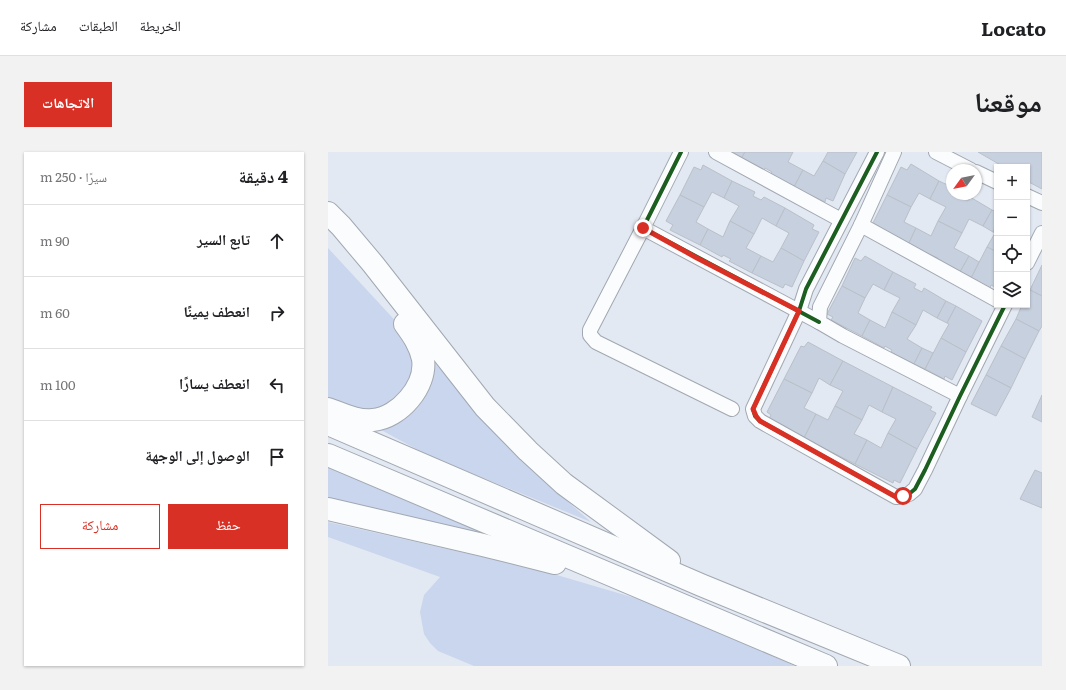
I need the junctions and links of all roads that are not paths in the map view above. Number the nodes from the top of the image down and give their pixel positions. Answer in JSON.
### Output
{"nodes":[{"id":1,"x":681,"y":152,"type":"edge"},
{"id":2,"x":716,"y":152,"type":"edge"},
{"id":3,"x":877,"y":152,"type":"edge"},
{"id":4,"x":894,"y":152,"type":"edge"},
{"id":5,"x":936,"y":152,"type":"edge"},
{"id":6,"x":960,"y":164,"type":"edge"},
{"id":7,"x":982,"y":175,"type":"edge"},
{"id":8,"x":994,"y":181,"type":"edge"},
{"id":9,"x":1030,"y":197,"type":"edge"},
{"id":10,"x":1042,"y":203,"type":"edge"},
{"id":11,"x":328,"y":212,"type":"edge"},
{"id":12,"x":841,"y":220,"type":"junction"},
{"id":13,"x":861,"y":225,"type":"junction"},
{"id":14,"x":643,"y":228,"type":"junction"},
{"id":15,"x":328,"y":232,"type":"edge"},
{"id":16,"x":1042,"y":233,"type":"edge"},
{"id":17,"x":1030,"y":257,"type":"edge"},
{"id":18,"x":994,"y":298,"type":"edge"},
{"id":19,"x":1004,"y":308,"type":"edge"},
{"id":20,"x":799,"y":311,"type":"junction"},
{"id":21,"x":819,"y":322,"type":"junction"},
{"id":22,"x":960,"y":396,"type":"junction"},
{"id":23,"x":328,"y":408,"type":"edge"},
{"id":24,"x":732,"y":409,"type":"dead end"},
{"id":25,"x":328,"y":424,"type":"edge"},
{"id":26,"x":328,"y":455,"type":"edge"},
{"id":27,"x":328,"y":509,"type":"edge"},
{"id":28,"x":701,"y":585,"type":"junction"},
{"id":29,"x":686,"y":607,"type":"junction"},
{"id":30,"x":826,"y":666,"type":"edge"},
{"id":31,"x":899,"y":666,"type":"edge"}],
"edges":[{"from":1,"to":14,"type":"street"},
{"from":2,"to":12,"type":"street"},
{"from":3,"to":12,"type":"street"},
{"from":4,"to":13,"type":"street"},
{"from":5,"to":6,"type":"street"},
{"from":7,"to":8,"type":"street"},
{"from":9,"to":10,"type":"street"},
{"from":11,"to":28,"type":"highway"},
{"from":12,"to":20,"type":"street"},
{"from":13,"to":18,"type":"street"},
{"from":13,"to":21,"type":"street"},
{"from":14,"to":20,"type":"street"},
{"from":14,"to":24,"type":"street"},
{"from":15,"to":23,"type":"highway"},
{"from":16,"to":17,"type":"street"},
{"from":19,"to":22,"type":"street"},
{"from":20,"to":21,"type":"street"},
{"from":20,"to":22,"type":"street"},
{"from":21,"to":22,"type":"street"},
{"from":25,"to":28,"type":"highway"},
{"from":26,"to":29,"type":"highway"},
{"from":27,"to":29,"type":"highway"},
{"from":28,"to":31,"type":"highway"},
{"from":29,"to":30,"type":"highway"}]}
